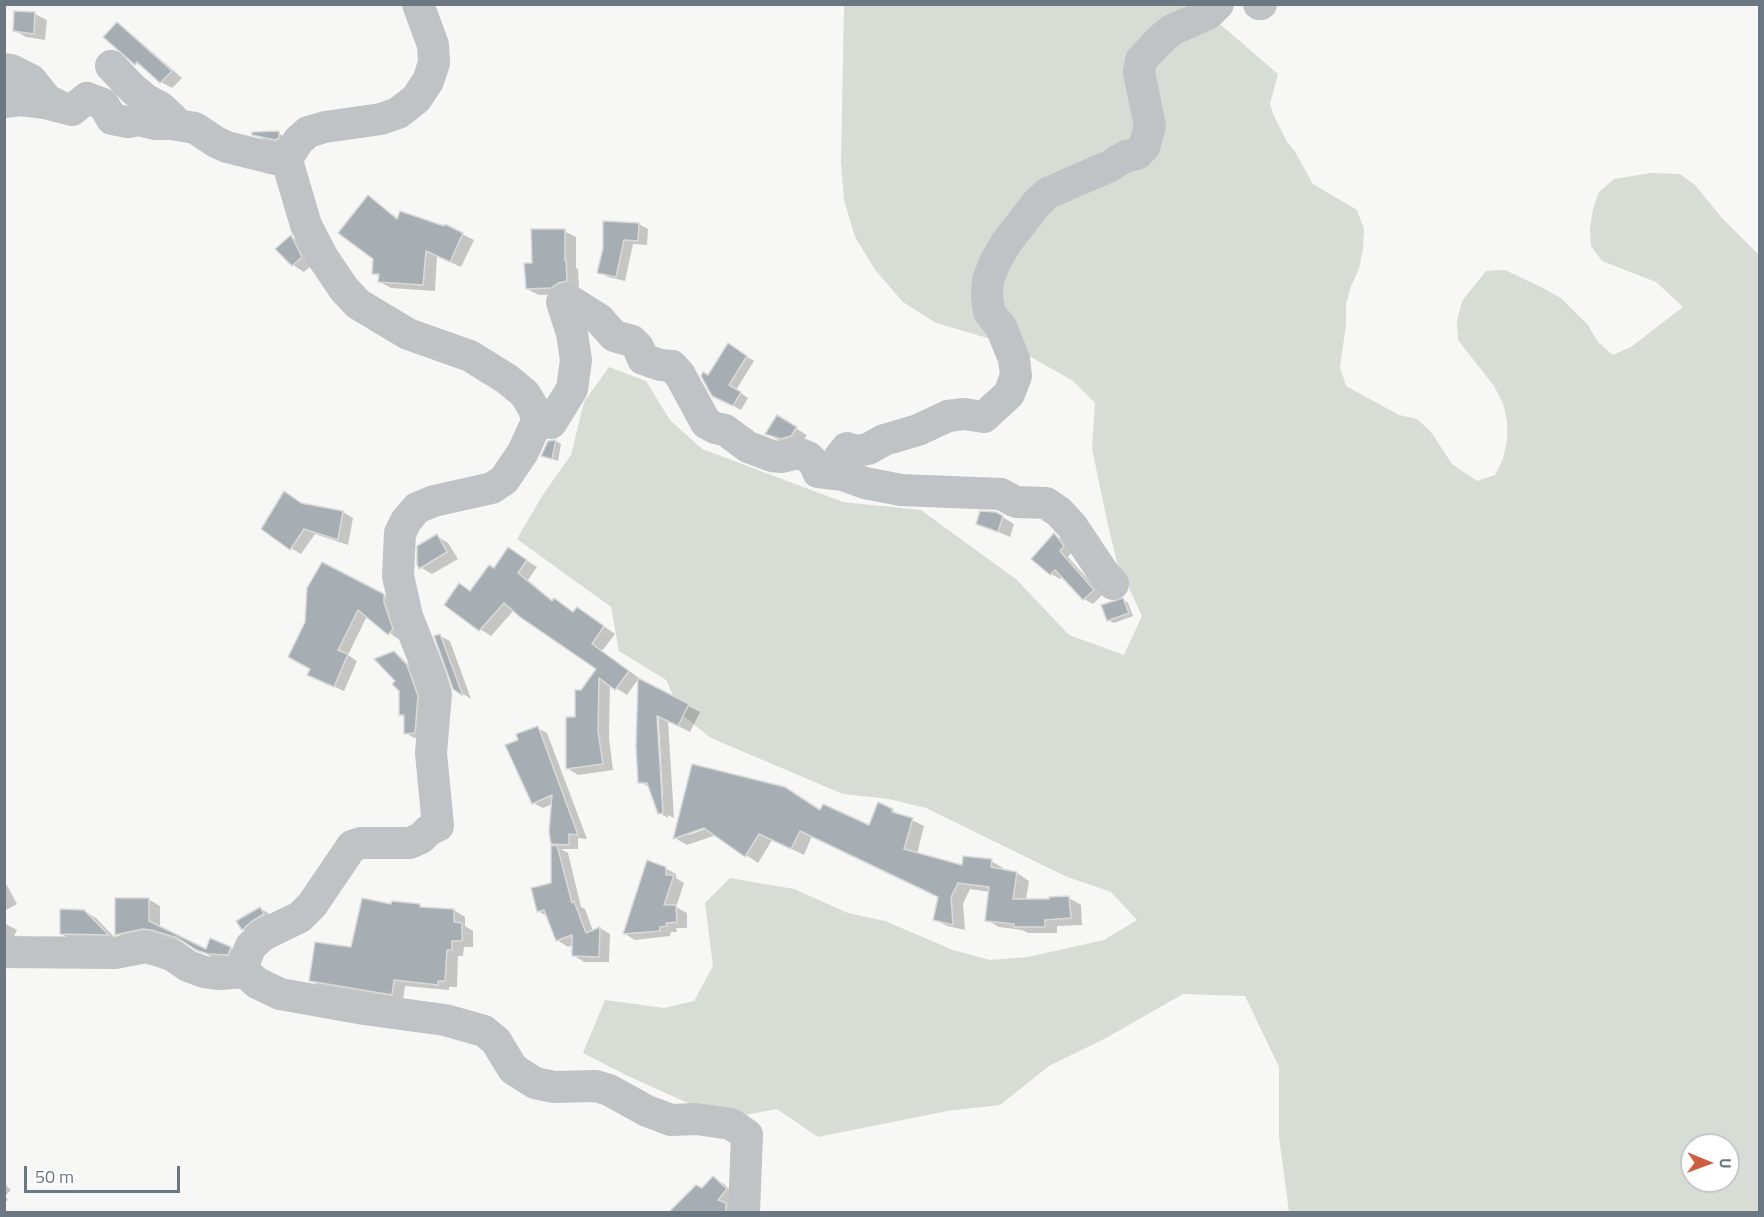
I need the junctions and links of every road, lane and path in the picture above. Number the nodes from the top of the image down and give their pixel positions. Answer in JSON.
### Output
{"nodes":[{"id":1,"x":418,"y":4,"type":"edge"},
{"id":2,"x":1218,"y":4,"type":"edge"},
{"id":3,"x":111,"y":66,"type":"dead end"},
{"id":4,"x":4,"y":69,"type":"edge"},
{"id":5,"x":4,"y":102,"type":"edge"},
{"id":6,"x":60,"y":106,"type":"junction"},
{"id":7,"x":172,"y":124,"type":"junction"},
{"id":8,"x":289,"y":155,"type":"junction"},
{"id":9,"x":537,"y":422,"type":"junction"},
{"id":10,"x":843,"y":475,"type":"junction"},
{"id":11,"x":1113,"y":584,"type":"dead end"},
{"id":12,"x":4,"y":952,"type":"edge"},
{"id":13,"x":245,"y":972,"type":"junction"},
{"id":14,"x":744,"y":1212,"type":"edge"}],
"edges":[{"from":1,"to":8,"type":"street"},
{"from":2,"to":10,"type":"street"},
{"from":3,"to":7,"type":"street"},
{"from":4,"to":6,"type":"street"},
{"from":5,"to":6,"type":"street"},
{"from":6,"to":7,"type":"street"},
{"from":7,"to":8,"type":"street"},
{"from":8,"to":9,"type":"street"},
{"from":9,"to":10,"type":"street"},
{"from":9,"to":13,"type":"street"},
{"from":10,"to":11,"type":"street"},
{"from":12,"to":13,"type":"street"},
{"from":13,"to":14,"type":"street"}]}
